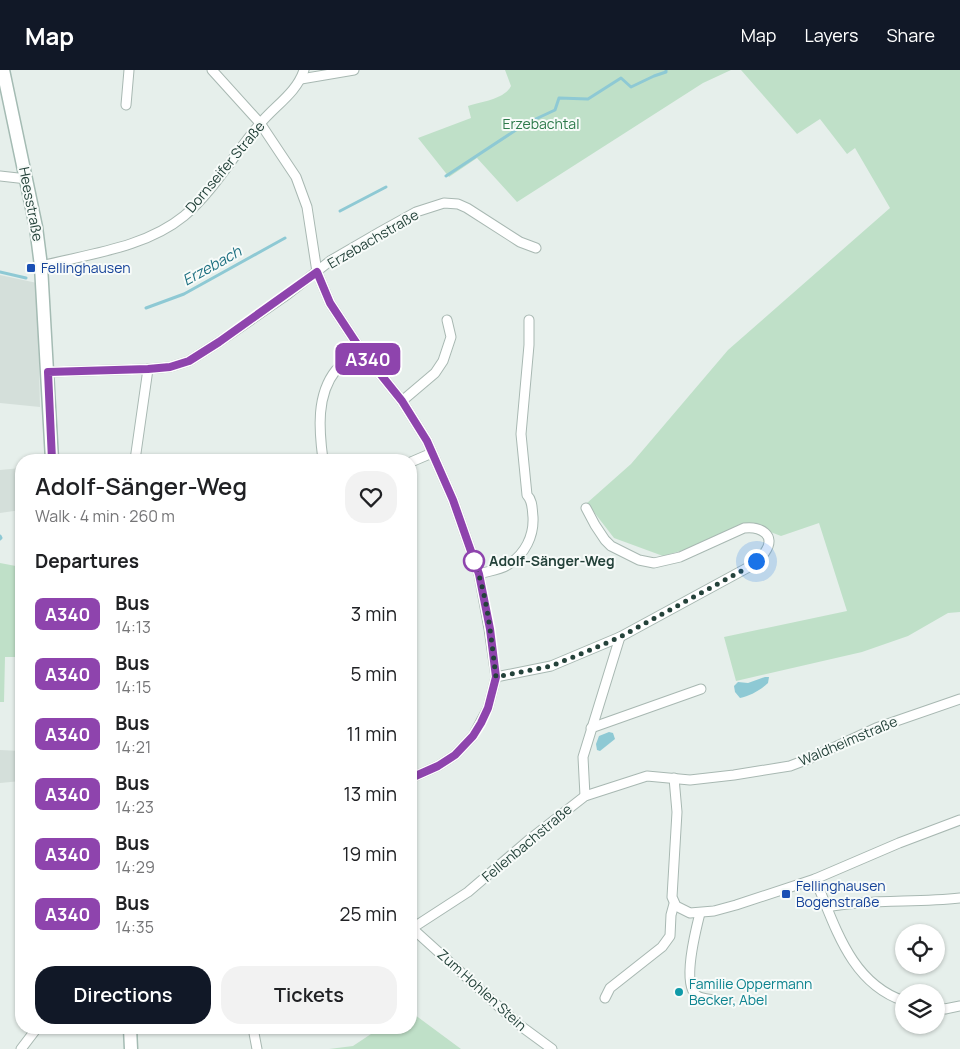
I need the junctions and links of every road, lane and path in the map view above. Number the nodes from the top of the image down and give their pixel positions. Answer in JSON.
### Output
{"nodes":[{"id":1,"x":3,"y":70,"type":"edge"},
{"id":2,"x":129,"y":70,"type":"edge"},
{"id":3,"x":212,"y":70,"type":"edge"},
{"id":4,"x":354,"y":70,"type":"edge"},
{"id":5,"x":303,"y":74,"type":"edge"},
{"id":6,"x":126,"y":104,"type":"dead end"},
{"id":7,"x":260,"y":124,"type":"junction"},
{"id":8,"x":0,"y":176,"type":"edge"},
{"id":9,"x":27,"y":179,"type":"junction"},
{"id":10,"x":536,"y":248,"type":"dead end"},
{"id":11,"x":41,"y":266,"type":"junction"},
{"id":12,"x":317,"y":272,"type":"junction"},
{"id":13,"x":447,"y":320,"type":"dead end"},
{"id":14,"x":529,"y":320,"type":"dead end"},
{"id":15,"x":361,"y":350,"type":"junction"},
{"id":16,"x":148,"y":369,"type":"junction"},
{"id":17,"x":48,"y":372,"type":"junction"},
{"id":18,"x":402,"y":401,"type":"junction"},
{"id":19,"x":432,"y":453,"type":"junction"},
{"id":20,"x":52,"y":454,"type":"edge"},
{"id":21,"x":136,"y":454,"type":"edge"},
{"id":22,"x":322,"y":454,"type":"edge"},
{"id":23,"x":417,"y":459,"type":"edge"},
{"id":24,"x":586,"y":508,"type":"dead end"},
{"id":25,"x":479,"y":574,"type":"junction"},
{"id":26,"x":620,"y":637,"type":"junction"},
{"id":27,"x":496,"y":677,"type":"junction"},
{"id":28,"x":701,"y":689,"type":"dead end"},
{"id":29,"x":960,"y":699,"type":"edge"},
{"id":30,"x":591,"y":728,"type":"junction"},
{"id":31,"x":417,"y":775,"type":"edge"},
{"id":32,"x":674,"y":778,"type":"junction"},
{"id":33,"x":585,"y":796,"type":"junction"},
{"id":34,"x":960,"y":820,"type":"edge"},
{"id":35,"x":815,"y":879,"type":"junction"},
{"id":36,"x":960,"y":898,"type":"edge"},
{"id":37,"x":674,"y":904,"type":"junction"},
{"id":38,"x":827,"y":907,"type":"junction"},
{"id":39,"x":700,"y":913,"type":"junction"},
{"id":40,"x":417,"y":925,"type":"edge"},
{"id":41,"x":417,"y":933,"type":"edge"},
{"id":42,"x":605,"y":998,"type":"dead end"},
{"id":43,"x":895,"y":998,"type":"edge"},
{"id":44,"x":715,"y":1000,"type":"dead end"},
{"id":45,"x":960,"y":1006,"type":"edge"},
{"id":46,"x":945,"y":1008,"type":"edge"},
{"id":47,"x":32,"y":1034,"type":"edge"},
{"id":48,"x":130,"y":1034,"type":"edge"},
{"id":49,"x":254,"y":1034,"type":"edge"},
{"id":50,"x":21,"y":1049,"type":"edge"},
{"id":51,"x":131,"y":1049,"type":"edge"},
{"id":52,"x":257,"y":1049,"type":"edge"},
{"id":53,"x":552,"y":1049,"type":"edge"}],
"edges":[{"from":1,"to":9,"type":"main road","name":"Heesstraße"},
{"from":2,"to":6,"type":"street"},
{"from":3,"to":7,"type":"street"},
{"from":4,"to":5,"type":"street"},
{"from":5,"to":7,"type":"street","name":"Dornseifer Straße"},
{"from":7,"to":11,"type":"street","name":"Dornseifer Straße"},
{"from":7,"to":12,"type":"street"},
{"from":8,"to":9,"type":"street"},
{"from":9,"to":11,"type":"main road","name":"Heesstraße"},
{"from":10,"to":12,"type":"street","name":"Erzebachstraße"},
{"from":11,"to":17,"type":"main road","name":"Heesstraße"},
{"from":12,"to":15,"type":"street"},
{"from":12,"to":16,"type":"street","name":"Erzebachstraße"},
{"from":13,"to":18,"type":"street"},
{"from":14,"to":25,"type":"street"},
{"from":15,"to":18,"type":"street"},
{"from":15,"to":22,"type":"street"},
{"from":16,"to":17,"type":"street","name":"Erzebachstraße"},
{"from":16,"to":21,"type":"street"},
{"from":17,"to":20,"type":"main road","name":"Heesstraße"},
{"from":18,"to":19,"type":"street"},
{"from":19,"to":23,"type":"street"},
{"from":19,"to":25,"type":"street"},
{"from":24,"to":26,"type":"street"},
{"from":25,"to":27,"type":"street"},
{"from":26,"to":27,"type":"street"},
{"from":26,"to":30,"type":"street","name":"Fellenbachstraße"},
{"from":27,"to":31,"type":"street"},
{"from":28,"to":30,"type":"street"},
{"from":29,"to":32,"type":"street","name":"Waldheimstraße"},
{"from":30,"to":33,"type":"street","name":"Fellenbachstraße"},
{"from":32,"to":33,"type":"street","name":"Waldheimstraße"},
{"from":32,"to":37,"type":"street"},
{"from":33,"to":40,"type":"street","name":"Fellenbachstraße"},
{"from":34,"to":35,"type":"street"},
{"from":35,"to":38,"type":"street"},
{"from":35,"to":39,"type":"street"},
{"from":36,"to":38,"type":"street"},
{"from":37,"to":39,"type":"street"},
{"from":37,"to":42,"type":"street"},
{"from":38,"to":43,"type":"street"},
{"from":39,"to":44,"type":"street"},
{"from":41,"to":53,"type":"street","name":"Zum Hohlen Stein"},
{"from":45,"to":46,"type":"street"},
{"from":47,"to":50,"type":"street"},
{"from":48,"to":51,"type":"main road"},
{"from":49,"to":52,"type":"street"}]}
